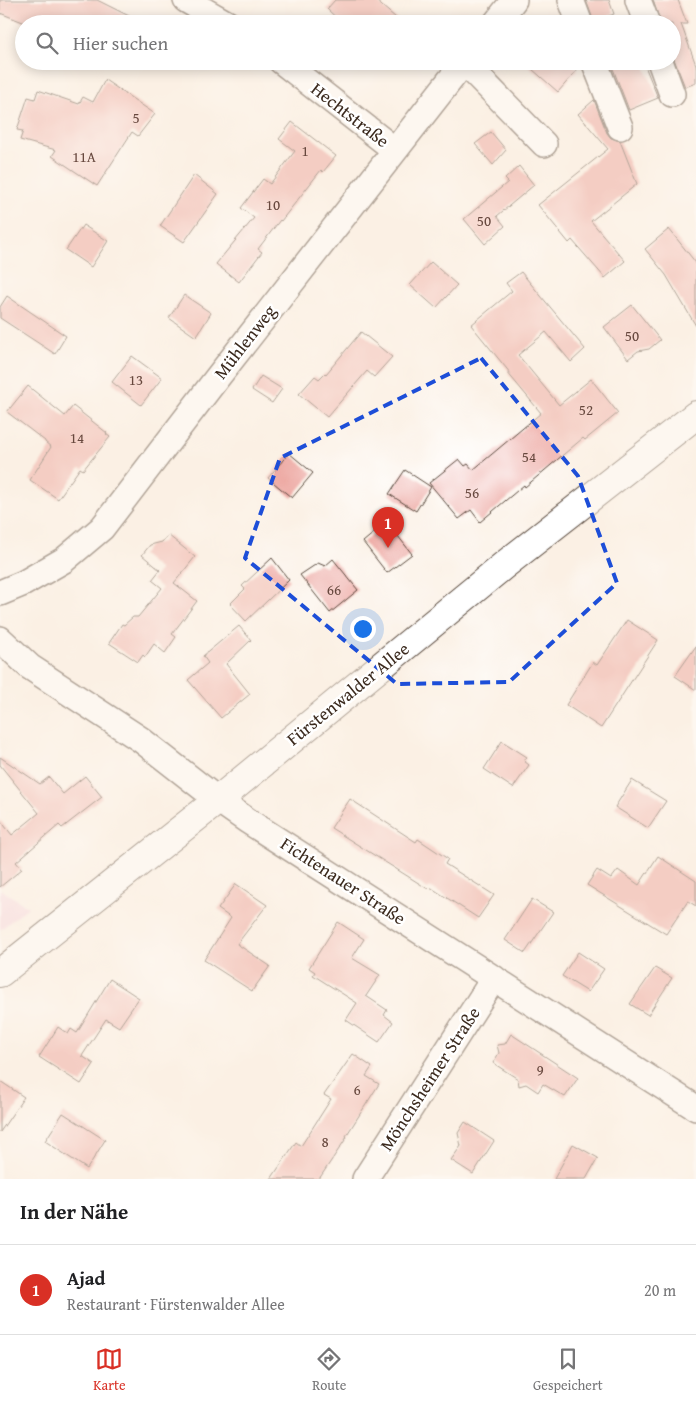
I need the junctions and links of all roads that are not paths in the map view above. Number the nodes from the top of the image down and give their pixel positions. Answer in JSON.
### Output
{"nodes":[{"id":1,"x":186,"y":0,"type":"edge"},
{"id":2,"x":514,"y":0,"type":"edge"},
{"id":3,"x":571,"y":0,"type":"edge"},
{"id":4,"x":638,"y":0,"type":"edge"},
{"id":5,"x":212,"y":15,"type":"edge"},
{"id":6,"x":502,"y":15,"type":"edge"},
{"id":7,"x":577,"y":15,"type":"edge"},
{"id":8,"x":643,"y":15,"type":"edge"},
{"id":9,"x":293,"y":70,"type":"edge"},
{"id":10,"x":458,"y":70,"type":"edge"},
{"id":11,"x":472,"y":70,"type":"edge"},
{"id":12,"x":597,"y":70,"type":"edge"},
{"id":13,"x":663,"y":70,"type":"edge"},
{"id":14,"x":672,"y":94,"type":"dead end"},
{"id":15,"x":620,"y":128,"type":"dead end"},
{"id":16,"x":544,"y":144,"type":"dead end"},
{"id":17,"x":396,"y":150,"type":"junction"},
{"id":18,"x":696,"y":415,"type":"edge"},
{"id":19,"x":0,"y":593,"type":"edge"},
{"id":20,"x":0,"y":639,"type":"edge"},
{"id":21,"x":218,"y":800,"type":"junction"},
{"id":22,"x":0,"y":973,"type":"edge"},
{"id":23,"x":494,"y":978,"type":"junction"},
{"id":24,"x":696,"y":1108,"type":"edge"},
{"id":25,"x":365,"y":1179,"type":"edge"}],
"edges":[{"from":1,"to":5,"type":"street"},
{"from":2,"to":6,"type":"street"},
{"from":3,"to":7,"type":"street"},
{"from":4,"to":8,"type":"street"},
{"from":9,"to":17,"type":"street","name":"Hechtstraße"},
{"from":10,"to":17,"type":"street","name":"Mühlenweg"},
{"from":11,"to":16,"type":"street"},
{"from":12,"to":15,"type":"street"},
{"from":13,"to":14,"type":"street"},
{"from":17,"to":19,"type":"street","name":"Mühlenweg"},
{"from":18,"to":21,"type":"main road","name":"Fürstenwalder Allee"},
{"from":20,"to":21,"type":"street","name":"Fichtenauer Straße"},
{"from":21,"to":22,"type":"main road","name":"Fürstenwalder Allee"},
{"from":21,"to":23,"type":"street","name":"Fichtenauer Straße"},
{"from":23,"to":24,"type":"street","name":"Fichtenauer Straße"},
{"from":23,"to":25,"type":"street","name":"Mönchsheimer Straße"}]}
